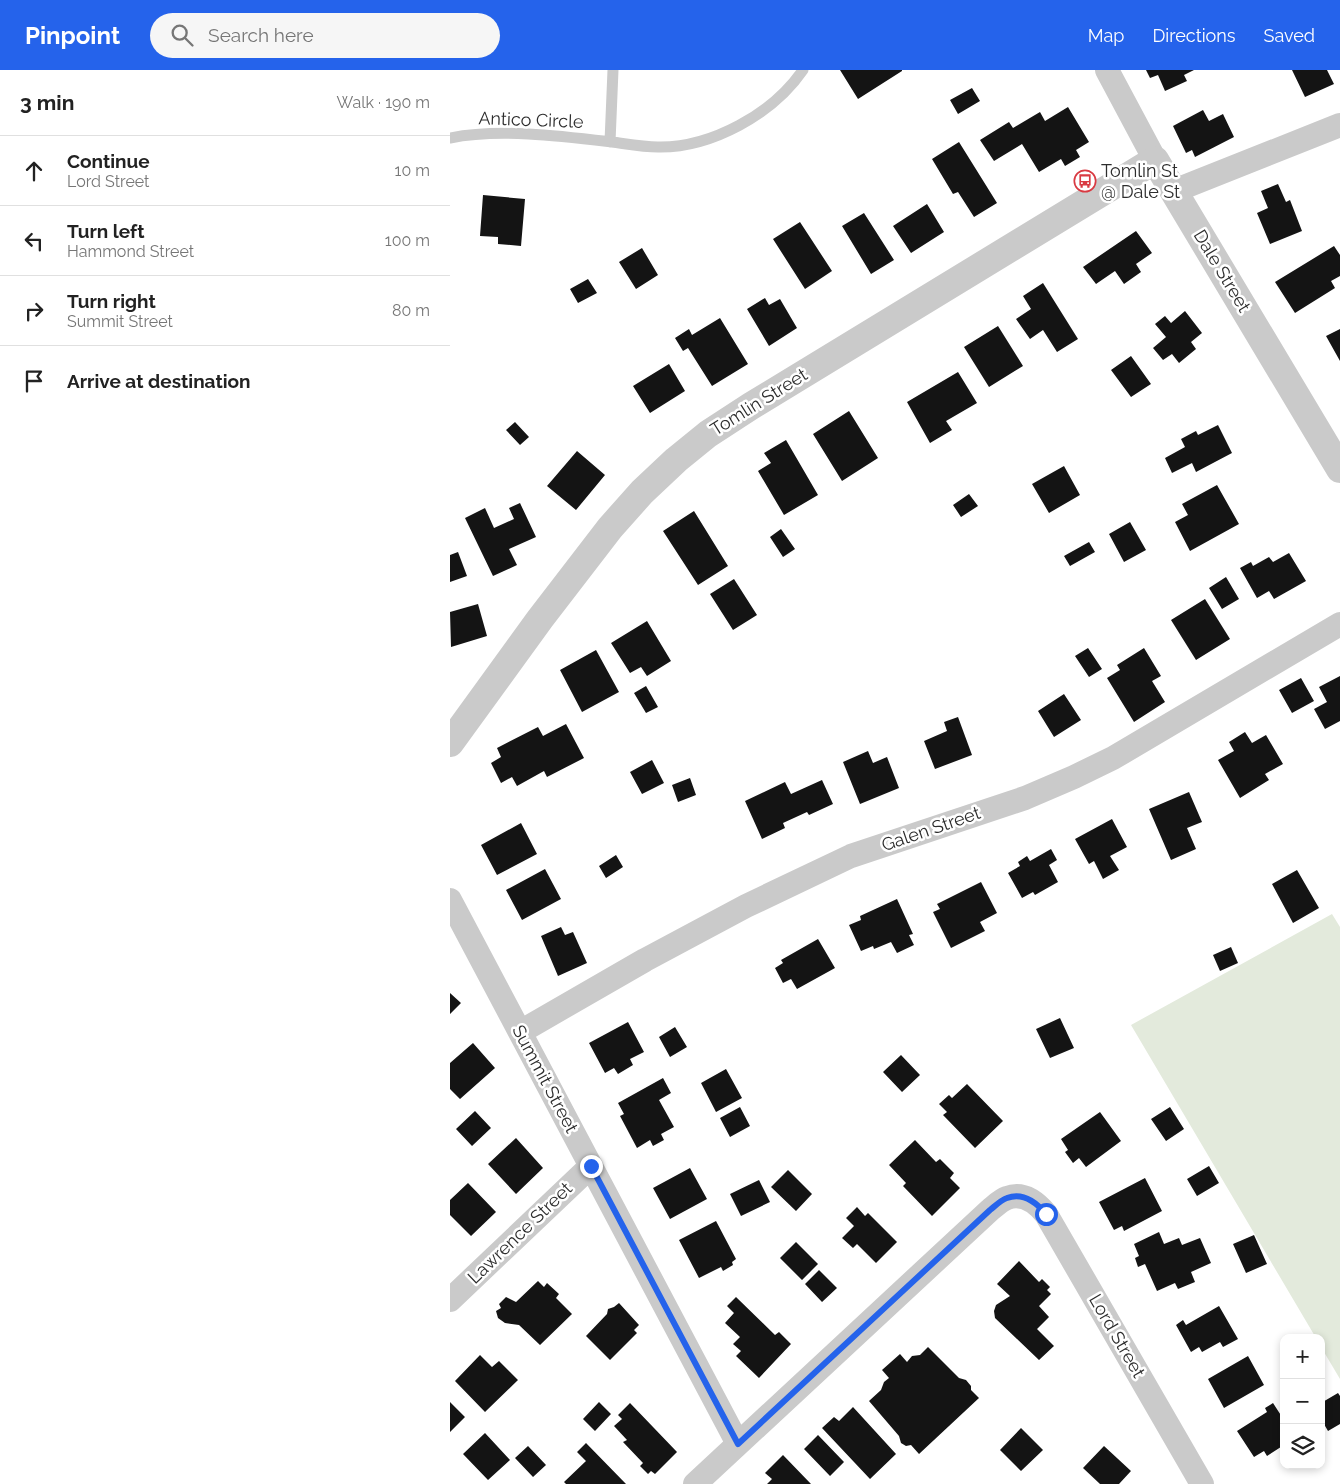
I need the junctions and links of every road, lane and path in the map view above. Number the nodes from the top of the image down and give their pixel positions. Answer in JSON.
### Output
{"nodes":[{"id":1,"x":613,"y":70,"type":"edge"},
{"id":2,"x":803,"y":70,"type":"edge"},
{"id":3,"x":1107,"y":70,"type":"edge"},
{"id":4,"x":1340,"y":125,"type":"edge"},
{"id":5,"x":450,"y":138,"type":"edge"},
{"id":6,"x":610,"y":142,"type":"junction"},
{"id":7,"x":1155,"y":160,"type":"junction"},
{"id":8,"x":1174,"y":191,"type":"junction"},
{"id":9,"x":1340,"y":469,"type":"edge"},
{"id":10,"x":1340,"y":624,"type":"edge"},
{"id":11,"x":450,"y":743,"type":"edge"},
{"id":12,"x":450,"y":900,"type":"edge"},
{"id":13,"x":520,"y":1032,"type":"junction"},
{"id":14,"x":591,"y":1166,"type":"junction"},
{"id":15,"x":450,"y":1300,"type":"edge"},
{"id":16,"x":738,"y":1444,"type":"junction"},
{"id":17,"x":695,"y":1484,"type":"edge"},
{"id":18,"x":1202,"y":1484,"type":"edge"}],
"edges":[{"from":1,"to":6,"type":"lane"},
{"from":2,"to":6,"type":"lane","name":"Antico Circle"},
{"from":3,"to":7,"type":"street","name":"Dale Street"},
{"from":4,"to":8,"type":"street"},
{"from":5,"to":6,"type":"lane","name":"Antico Circle"},
{"from":7,"to":8,"type":"street","name":"Dale Street"},
{"from":7,"to":11,"type":"street","name":"Tomlin Street"},
{"from":8,"to":9,"type":"street","name":"Dale Street"},
{"from":10,"to":13,"type":"street","name":"Galen Street"},
{"from":12,"to":13,"type":"street","name":"Summit Street"},
{"from":13,"to":14,"type":"street","name":"Summit Street"},
{"from":14,"to":15,"type":"street","name":"Lawrence Street"},
{"from":14,"to":16,"type":"street","name":"Summit Street"},
{"from":16,"to":17,"type":"street"},
{"from":16,"to":18,"type":"street","name":"Lord Street"}]}
